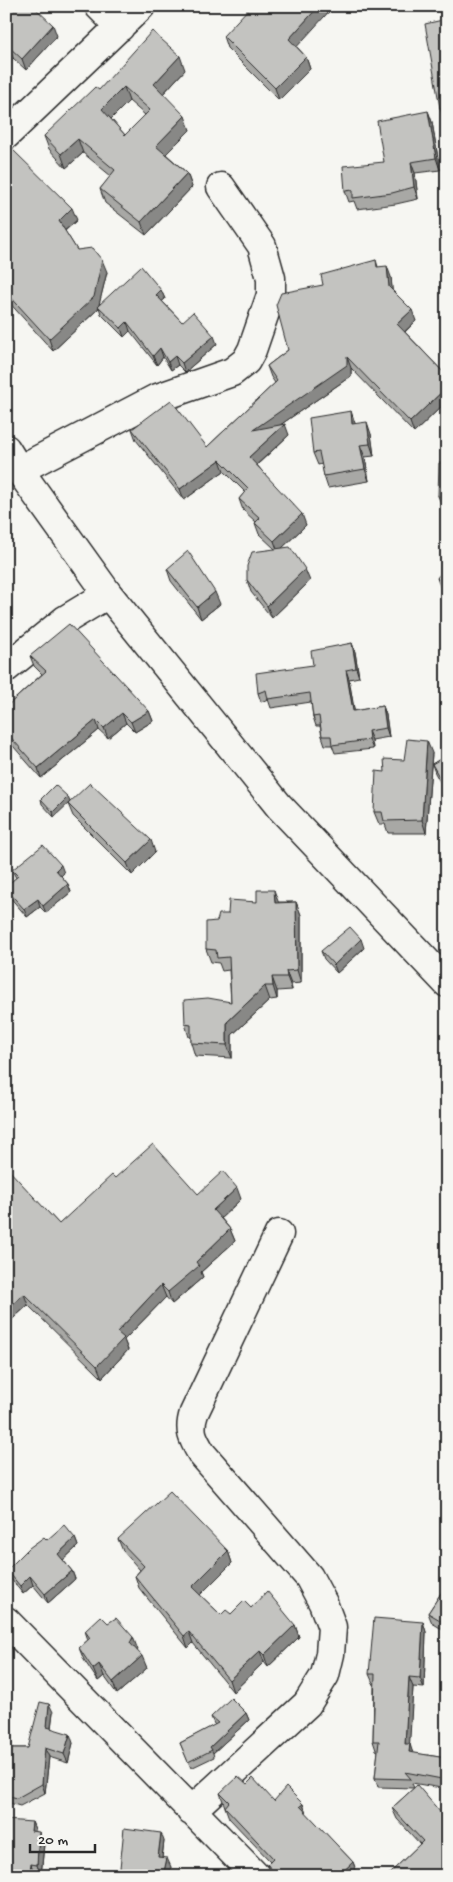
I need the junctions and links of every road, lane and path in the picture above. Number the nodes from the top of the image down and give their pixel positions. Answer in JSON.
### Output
{"nodes":[{"id":1,"x":99,"y":6,"type":"edge"},
{"id":2,"x":141,"y":6,"type":"edge"},
{"id":3,"x":120,"y":27,"type":"junction"},
{"id":4,"x":6,"y":135,"type":"edge"},
{"id":5,"x":221,"y":188,"type":"dead end"},
{"id":6,"x":13,"y":459,"type":"edge"},
{"id":7,"x":108,"y":594,"type":"junction"},
{"id":8,"x":6,"y":668,"type":"edge"},
{"id":9,"x":447,"y":983,"type":"edge"},
{"id":10,"x":279,"y":1234,"type":"dead end"},
{"id":11,"x":7,"y":1622,"type":"edge"},
{"id":12,"x":192,"y":1811,"type":"junction"},
{"id":13,"x":256,"y":1876,"type":"edge"}],
"edges":[{"from":1,"to":3,"type":"street"},
{"from":2,"to":3,"type":"street"},
{"from":3,"to":4,"type":"street"},
{"from":5,"to":6,"type":"street"},
{"from":6,"to":7,"type":"street"},
{"from":7,"to":8,"type":"street"},
{"from":7,"to":9,"type":"street"},
{"from":10,"to":12,"type":"street"},
{"from":11,"to":12,"type":"street"},
{"from":12,"to":13,"type":"street"}]}
